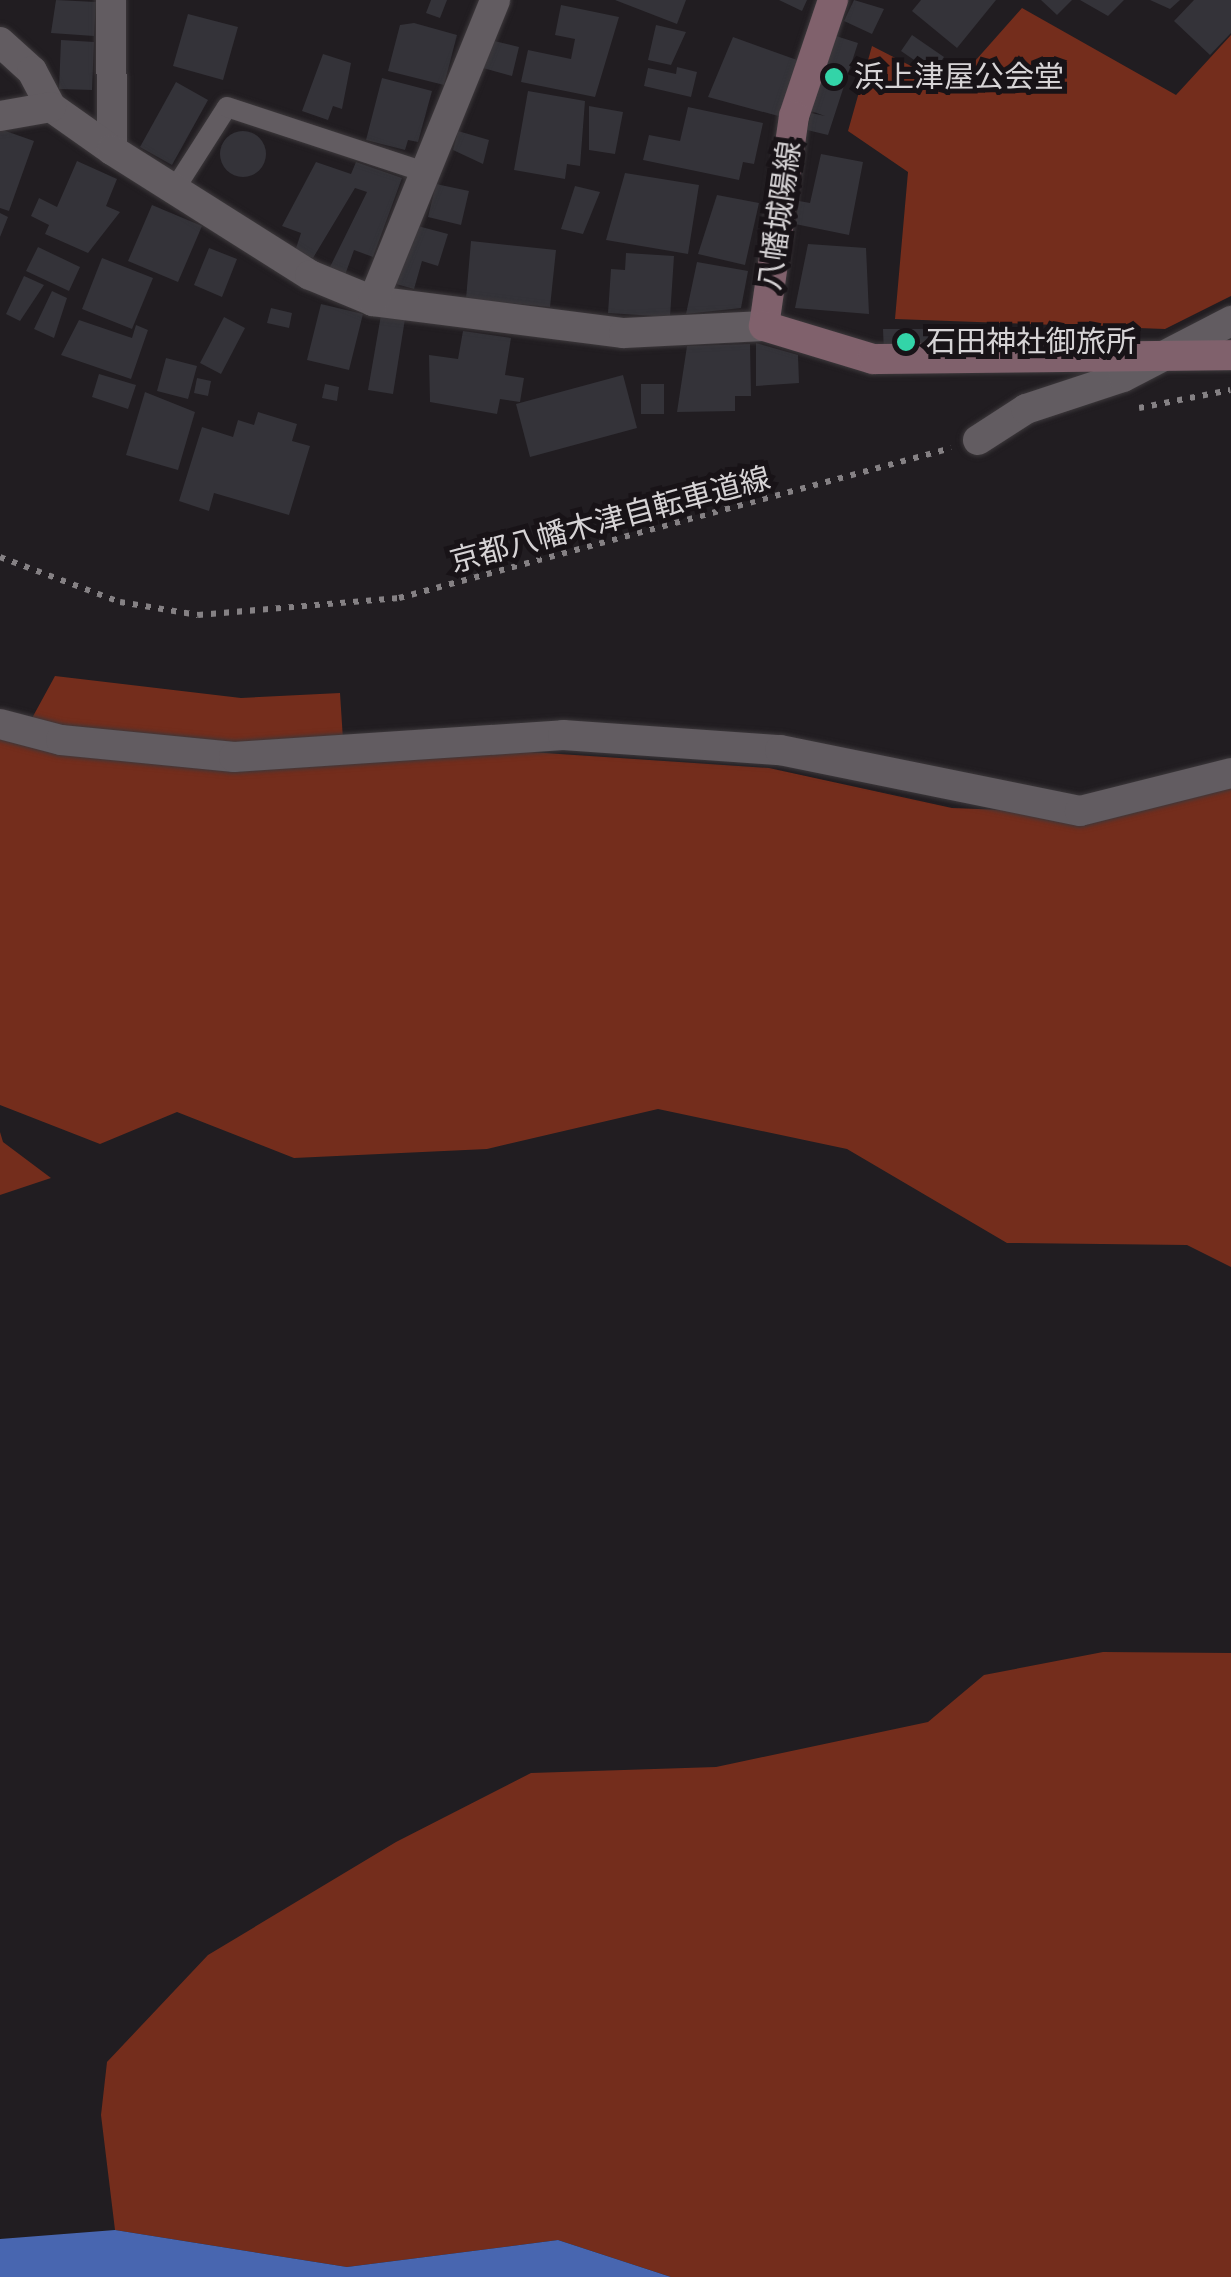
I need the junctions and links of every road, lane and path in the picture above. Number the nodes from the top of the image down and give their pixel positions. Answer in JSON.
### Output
{"nodes":[{"id":1,"x":111,"y":0,"type":"edge"},
{"id":2,"x":495,"y":0,"type":"edge"},
{"id":3,"x":833,"y":0,"type":"edge"},
{"id":4,"x":0,"y":42,"type":"edge"},
{"id":5,"x":51,"y":106,"type":"junction"},
{"id":6,"x":0,"y":116,"type":"edge"},
{"id":7,"x":112,"y":150,"type":"junction"},
{"id":8,"x":425,"y":172,"type":"junction"},
{"id":9,"x":174,"y":190,"type":"junction"},
{"id":10,"x":372,"y":300,"type":"junction"},
{"id":11,"x":1231,"y":321,"type":"edge"},
{"id":12,"x":764,"y":326,"type":"junction"},
{"id":13,"x":1172,"y":354,"type":"junction"},
{"id":14,"x":1231,"y":355,"type":"edge"},
{"id":15,"x":1231,"y":390,"type":"edge"},
{"id":16,"x":1115,"y":412,"type":"dead end"},
{"id":17,"x":978,"y":440,"type":"joint"},
{"id":18,"x":0,"y":557,"type":"edge"},
{"id":19,"x":0,"y":724,"type":"edge"},
{"id":20,"x":1231,"y":773,"type":"edge"}],
"edges":[{"from":1,"to":7,"type":"street"},
{"from":2,"to":8,"type":"street"},
{"from":3,"to":12,"type":"main road","name":"八幡城陽線"},
{"from":4,"to":5,"type":"street"},
{"from":5,"to":6,"type":"street"},
{"from":5,"to":7,"type":"street"},
{"from":7,"to":9,"type":"street"},
{"from":8,"to":9,"type":"lane"},
{"from":8,"to":10,"type":"street"},
{"from":9,"to":10,"type":"street"},
{"from":10,"to":12,"type":"street"},
{"from":11,"to":13,"type":"street"},
{"from":12,"to":13,"type":"main road","name":"八幡城陽線"},
{"from":13,"to":14,"type":"main road","name":"八幡城陽線"},
{"from":13,"to":17,"type":"street"},
{"from":15,"to":16,"type":"path"},
{"from":17,"to":18,"type":"path","name":"京都八幡木津自転車道線"},
{"from":19,"to":20,"type":"street"}]}
